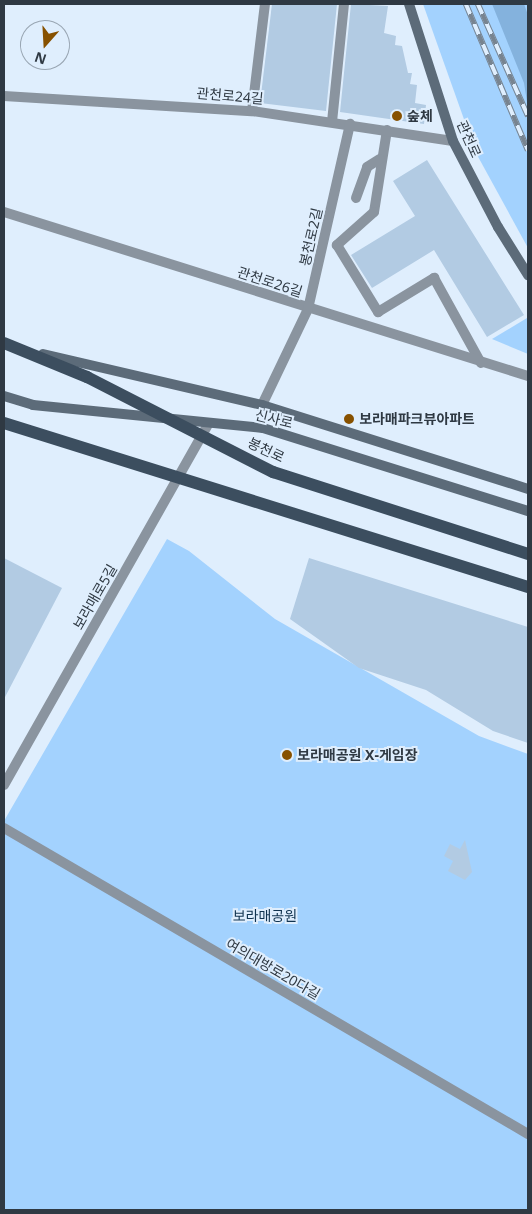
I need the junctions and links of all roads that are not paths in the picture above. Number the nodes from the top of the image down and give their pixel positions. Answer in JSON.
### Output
{"nodes":[{"id":1,"x":265,"y":4,"type":"edge"},
{"id":2,"x":344,"y":4,"type":"edge"},
{"id":3,"x":409,"y":4,"type":"edge"},
{"id":4,"x":4,"y":96,"type":"edge"},
{"id":5,"x":252,"y":111,"type":"junction"},
{"id":6,"x":332,"y":122,"type":"junction"},
{"id":7,"x":350,"y":124,"type":"junction"},
{"id":8,"x":387,"y":130,"type":"junction"},
{"id":9,"x":452,"y":141,"type":"junction"},
{"id":10,"x":380,"y":159,"type":"junction"},
{"id":11,"x":356,"y":198,"type":"dead end"},
{"id":12,"x":4,"y":212,"type":"edge"},
{"id":13,"x":528,"y":275,"type":"edge"},
{"id":14,"x":308,"y":309,"type":"junction"},
{"id":15,"x":4,"y":342,"type":"edge"},
{"id":16,"x":34,"y":352,"type":"junction"},
{"id":17,"x":481,"y":362,"type":"junction"},
{"id":18,"x":528,"y":376,"type":"edge"},
{"id":19,"x":4,"y":396,"type":"edge"},
{"id":20,"x":262,"y":405,"type":"junction"},
{"id":21,"x":175,"y":419,"type":"junction"},
{"id":22,"x":4,"y":423,"type":"edge"},
{"id":23,"x":209,"y":423,"type":"junction"},
{"id":24,"x":203,"y":435,"type":"junction"},
{"id":25,"x":178,"y":480,"type":"junction"},
{"id":26,"x":528,"y":488,"type":"edge"},
{"id":27,"x":528,"y":511,"type":"edge"},
{"id":28,"x":528,"y":554,"type":"edge"},
{"id":29,"x":528,"y":588,"type":"edge"},
{"id":30,"x":4,"y":786,"type":"edge"},
{"id":31,"x":4,"y":828,"type":"edge"},
{"id":32,"x":528,"y":1134,"type":"edge"}],
"edges":[{"from":1,"to":5,"type":"street"},
{"from":2,"to":6,"type":"street"},
{"from":3,"to":9,"type":"main road","name":"관천로"},
{"from":4,"to":5,"type":"street","name":"관천로24길"},
{"from":5,"to":6,"type":"street","name":"관천로24길"},
{"from":6,"to":7,"type":"street","name":"관천로24길"},
{"from":7,"to":8,"type":"street","name":"관천로24길"},
{"from":7,"to":14,"type":"street","name":"봉천로2길"},
{"from":8,"to":9,"type":"street","name":"관천로24길"},
{"from":8,"to":10,"type":"street"},
{"from":9,"to":13,"type":"main road","name":"관천로"},
{"from":10,"to":11,"type":"street"},
{"from":10,"to":17,"type":"street"},
{"from":12,"to":14,"type":"street","name":"관천로26길"},
{"from":14,"to":17,"type":"street","name":"관천로26길"},
{"from":14,"to":20,"type":"street","name":"봉천로2길"},
{"from":15,"to":16,"type":"main road","name":"봉천로"},
{"from":16,"to":20,"type":"main road","name":"신사로"},
{"from":16,"to":21,"type":"main road","name":"봉천로"},
{"from":17,"to":18,"type":"street","name":"관천로26길"},
{"from":19,"to":21,"type":"main road","name":"신사로"},
{"from":20,"to":26,"type":"main road","name":"신사로"},
{"from":21,"to":23,"type":"main road","name":"신사로"},
{"from":21,"to":24,"type":"main road","name":"봉천로"},
{"from":22,"to":25,"type":"main road"},
{"from":23,"to":24,"type":"street","name":"보라매로5길"},
{"from":23,"to":27,"type":"main road","name":"신사로"},
{"from":24,"to":25,"type":"street","name":"보라매로5길"},
{"from":24,"to":28,"type":"main road","name":"봉천로"},
{"from":25,"to":29,"type":"main road"},
{"from":25,"to":30,"type":"street","name":"보라매로5길"},
{"from":31,"to":32,"type":"street","name":"여의대방로20다길"}]}
